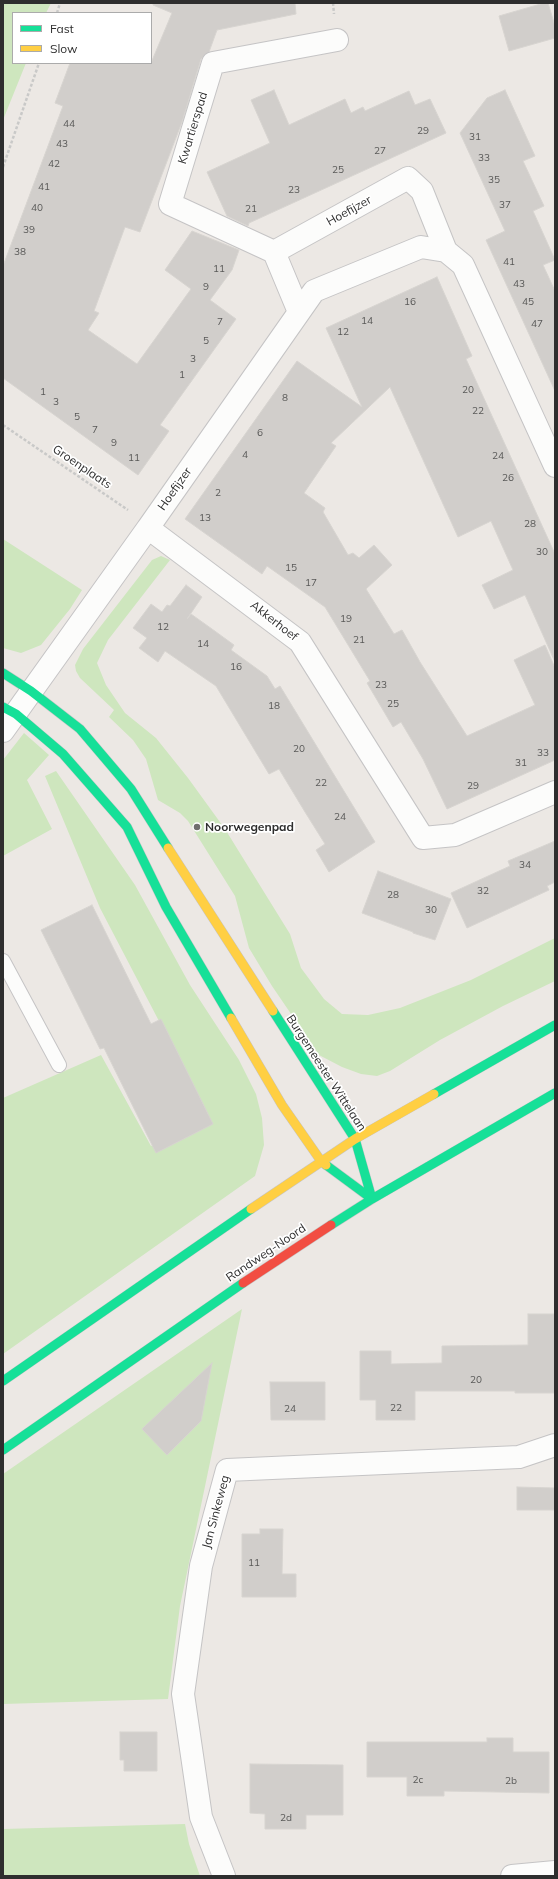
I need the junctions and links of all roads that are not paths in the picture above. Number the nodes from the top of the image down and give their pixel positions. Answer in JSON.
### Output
{"nodes":[{"id":1,"x":337,"y":40,"type":"dead end"},
{"id":2,"x":446,"y":251,"type":"junction"},
{"id":3,"x":274,"y":252,"type":"junction"},
{"id":4,"x":299,"y":312,"type":"junction"},
{"id":5,"x":555,"y":466,"type":"edge"},
{"id":6,"x":148,"y":528,"type":"junction"},
{"id":7,"x":3,"y":673,"type":"edge"},
{"id":8,"x":31,"y":691,"type":"junction"},
{"id":9,"x":9,"y":711,"type":"edge"},
{"id":10,"x":3,"y":731,"type":"edge"},
{"id":11,"x":555,"y":792,"type":"edge"},
{"id":12,"x":3,"y":961,"type":"edge"},
{"id":13,"x":555,"y":1025,"type":"edge"},
{"id":14,"x":58,"y":1065,"type":"dead end"},
{"id":15,"x":555,"y":1093,"type":"edge"},
{"id":16,"x":355,"y":1139,"type":"junction"},
{"id":17,"x":321,"y":1161,"type":"junction"},
{"id":18,"x":372,"y":1200,"type":"junction"},
{"id":19,"x":3,"y":1381,"type":"edge"},
{"id":20,"x":555,"y":1445,"type":"edge"},
{"id":21,"x":3,"y":1450,"type":"edge"},
{"id":22,"x":555,"y":1872,"type":"edge"},
{"id":23,"x":224,"y":1876,"type":"edge"},
{"id":24,"x":512,"y":1876,"type":"edge"}],
"edges":[{"from":1,"to":3,"type":"street","name":"Kwartierspad"},
{"from":2,"to":3,"type":"street","name":"Hoefijzer"},
{"from":2,"to":4,"type":"street","name":"Hoefijzer"},
{"from":2,"to":5,"type":"street","name":"Hoefijzer"},
{"from":3,"to":4,"type":"street"},
{"from":4,"to":6,"type":"street","name":"Hoefijzer"},
{"from":6,"to":8,"type":"street"},
{"from":6,"to":11,"type":"street","name":"Akkerhoef"},
{"from":7,"to":8,"type":"main road","name":"Burgemeester Wittelaan"},
{"from":8,"to":9,"type":"street"},
{"from":8,"to":16,"type":"main road","name":"Burgemeester Wittelaan"},
{"from":9,"to":10,"type":"street"},
{"from":9,"to":17,"type":"main road"},
{"from":12,"to":14,"type":"lane"},
{"from":13,"to":16,"type":"main road"},
{"from":15,"to":18,"type":"main road","name":"Randweg-Noord"},
{"from":16,"to":17,"type":"main road"},
{"from":16,"to":18,"type":"main road","name":"Burgemeester Wittelaan"},
{"from":17,"to":18,"type":"main road"},
{"from":17,"to":19,"type":"main road"},
{"from":18,"to":21,"type":"main road","name":"Randweg-Noord"},
{"from":20,"to":23,"type":"street","name":"Jan Sinkeweg"},
{"from":22,"to":24,"type":"street"}]}
